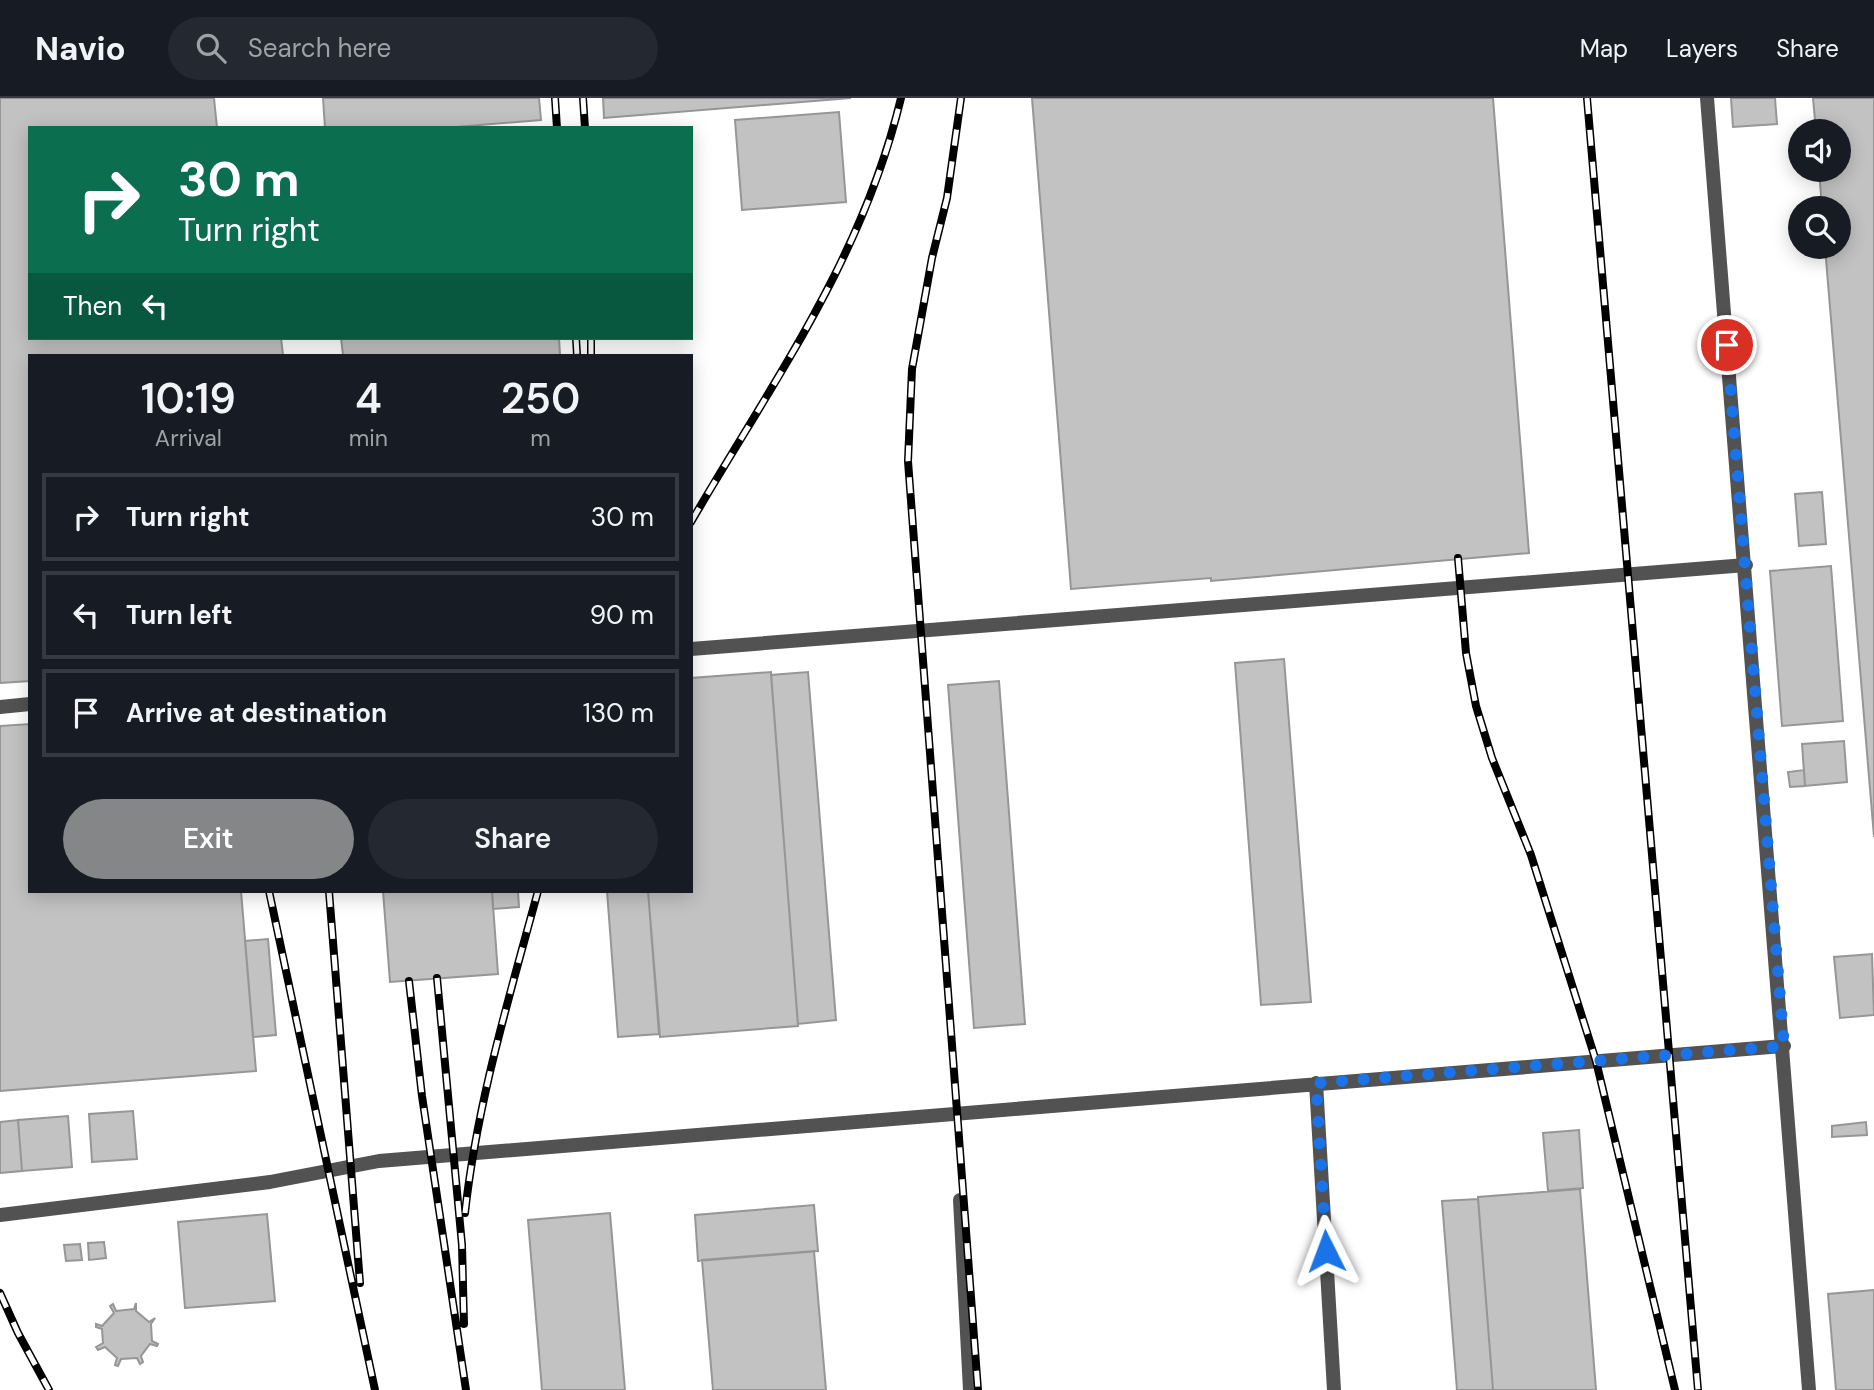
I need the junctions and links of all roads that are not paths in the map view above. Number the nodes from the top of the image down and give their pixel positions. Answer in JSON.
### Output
{"nodes":[{"id":1,"x":1707,"y":98,"type":"edge"},
{"id":2,"x":1745,"y":565,"type":"junction"},
{"id":3,"x":693,"y":649,"type":"edge"},
{"id":4,"x":28,"y":704,"type":"edge"},
{"id":5,"x":0,"y":707,"type":"edge"},
{"id":6,"x":1784,"y":1046,"type":"junction"},
{"id":7,"x":1316,"y":1083,"type":"junction"},
{"id":8,"x":960,"y":1200,"type":"dead end"},
{"id":9,"x":0,"y":1215,"type":"edge"},
{"id":10,"x":970,"y":1390,"type":"edge"},
{"id":11,"x":1334,"y":1390,"type":"edge"},
{"id":12,"x":1809,"y":1390,"type":"edge"}],
"edges":[{"from":1,"to":2,"type":"lane"},
{"from":2,"to":3,"type":"lane"},
{"from":2,"to":6,"type":"lane"},
{"from":4,"to":5,"type":"lane"},
{"from":6,"to":7,"type":"lane"},
{"from":6,"to":12,"type":"lane"},
{"from":7,"to":9,"type":"lane"},
{"from":7,"to":11,"type":"lane"},
{"from":8,"to":10,"type":"lane"}]}
